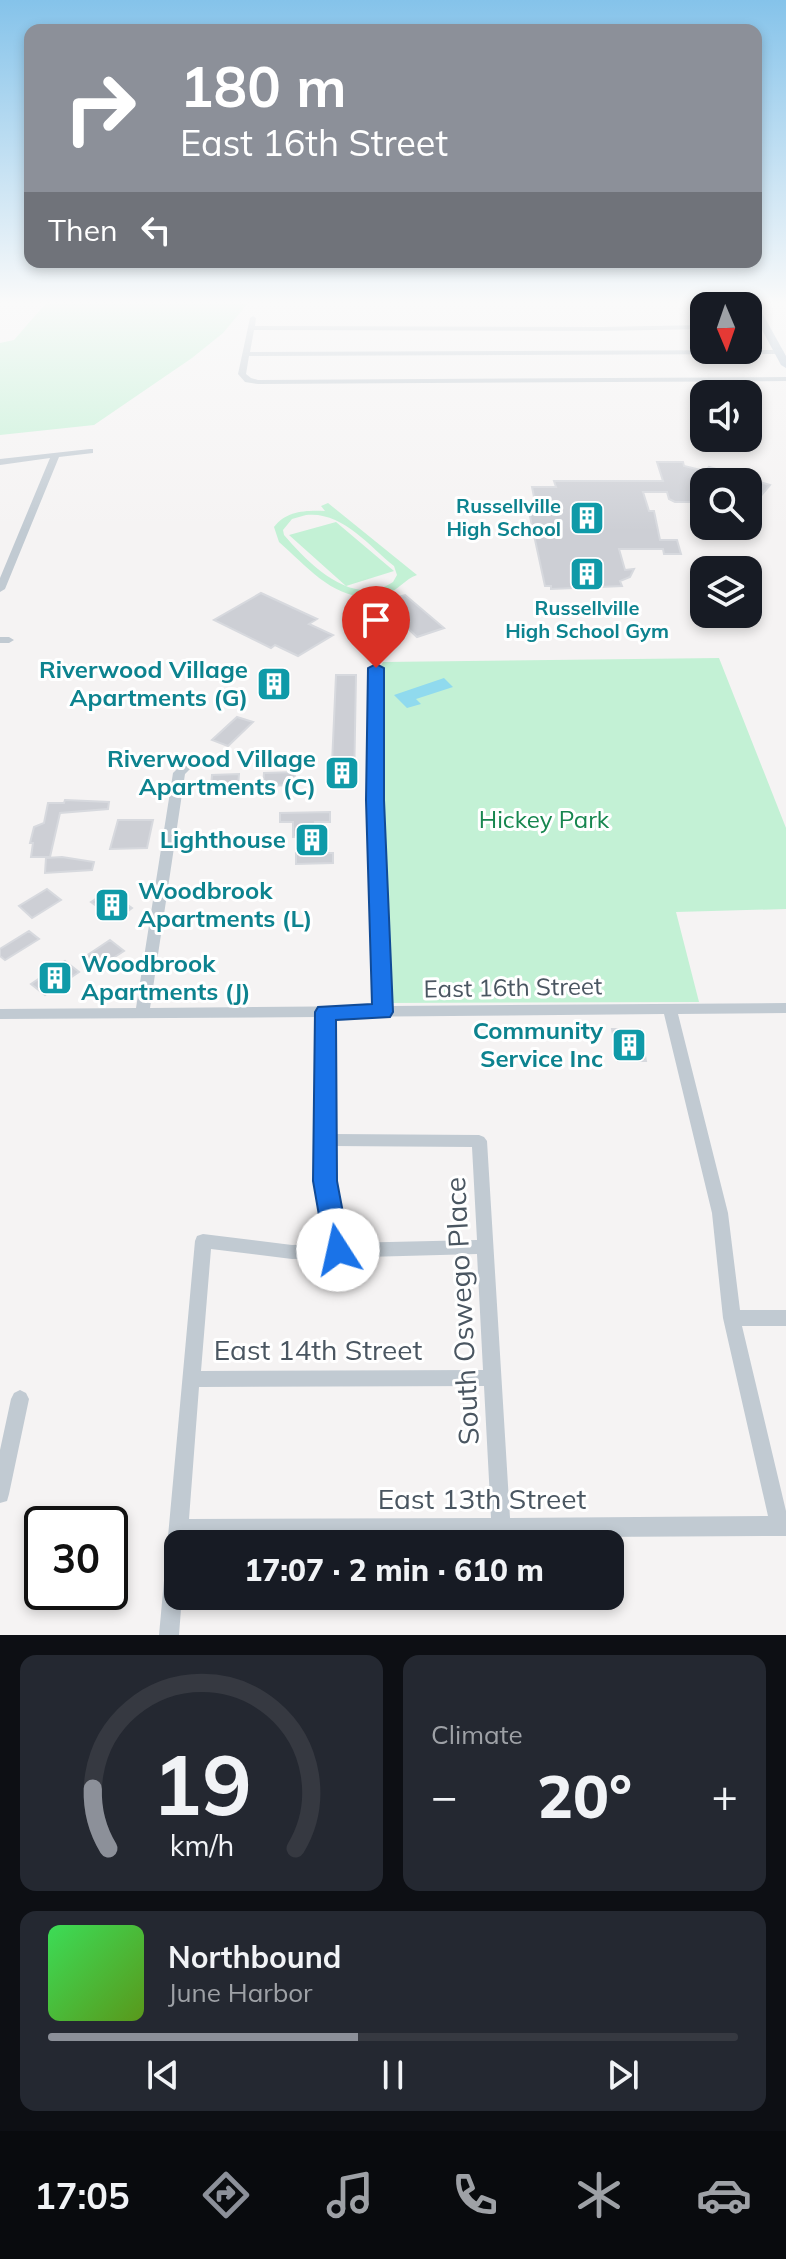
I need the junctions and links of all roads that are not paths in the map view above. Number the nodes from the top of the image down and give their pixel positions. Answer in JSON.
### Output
{"nodes":[{"id":1,"x":249,"y":378,"type":"edge"},
{"id":2,"x":786,"y":379,"type":"edge"},
{"id":3,"x":501,"y":380,"type":"joint"},
{"id":4,"x":90,"y":451,"type":"dead end"},
{"id":5,"x":56,"y":455,"type":"junction"},
{"id":6,"x":0,"y":462,"type":"edge"},
{"id":7,"x":0,"y":589,"type":"edge"},
{"id":8,"x":376,"y":668,"type":"dead end"},
{"id":9,"x":205,"y":764,"type":"dead end"},
{"id":10,"x":669,"y":1008,"type":"junction"},
{"id":11,"x":786,"y":1008,"type":"edge"},
{"id":12,"x":326,"y":1012,"type":"junction"},
{"id":13,"x":383,"y":1012,"type":"junction"},
{"id":14,"x":142,"y":1013,"type":"junction"},
{"id":15,"x":0,"y":1014,"type":"edge"},
{"id":16,"x":323,"y":1140,"type":"junction"},
{"id":17,"x":485,"y":1247,"type":"junction"},
{"id":18,"x":338,"y":1250,"type":"junction"},
{"id":19,"x":732,"y":1318,"type":"junction"},
{"id":20,"x":786,"y":1318,"type":"edge"},
{"id":21,"x":492,"y":1378,"type":"junction"},
{"id":22,"x":192,"y":1379,"type":"junction"},
{"id":23,"x":20,"y":1399,"type":"dead end"},
{"id":24,"x":0,"y":1494,"type":"edge"},
{"id":25,"x":501,"y":1526,"type":"junction"},
{"id":26,"x":783,"y":1526,"type":"edge"},
{"id":27,"x":179,"y":1529,"type":"junction"},
{"id":28,"x":169,"y":1635,"type":"edge"}],
"edges":[{"from":1,"to":3,"type":"street"},
{"from":2,"to":3,"type":"street"},
{"from":4,"to":5,"type":"street"},
{"from":5,"to":6,"type":"street"},
{"from":5,"to":7,"type":"street"},
{"from":8,"to":13,"type":"street"},
{"from":9,"to":14,"type":"street"},
{"from":10,"to":11,"type":"street","name":"East 16th Street"},
{"from":10,"to":13,"type":"street","name":"East 16th Street"},
{"from":10,"to":19,"type":"street"},
{"from":12,"to":13,"type":"street","name":"East 16th Street"},
{"from":12,"to":14,"type":"street","name":"East 16th Street"},
{"from":12,"to":16,"type":"street"},
{"from":14,"to":15,"type":"street","name":"East 16th Street"},
{"from":16,"to":17,"type":"street","name":"South Oswego Place"},
{"from":16,"to":18,"type":"street"},
{"from":17,"to":18,"type":"street"},
{"from":17,"to":21,"type":"street","name":"South Oswego Place"},
{"from":18,"to":22,"type":"street"},
{"from":19,"to":20,"type":"street"},
{"from":19,"to":26,"type":"street"},
{"from":21,"to":22,"type":"street","name":"East 14th Street"},
{"from":21,"to":25,"type":"street","name":"South Oswego Place"},
{"from":22,"to":27,"type":"street"},
{"from":23,"to":24,"type":"street"},
{"from":25,"to":26,"type":"street","name":"East 13th Street"},
{"from":25,"to":27,"type":"street","name":"East 13th Street"},
{"from":27,"to":28,"type":"street"}]}
